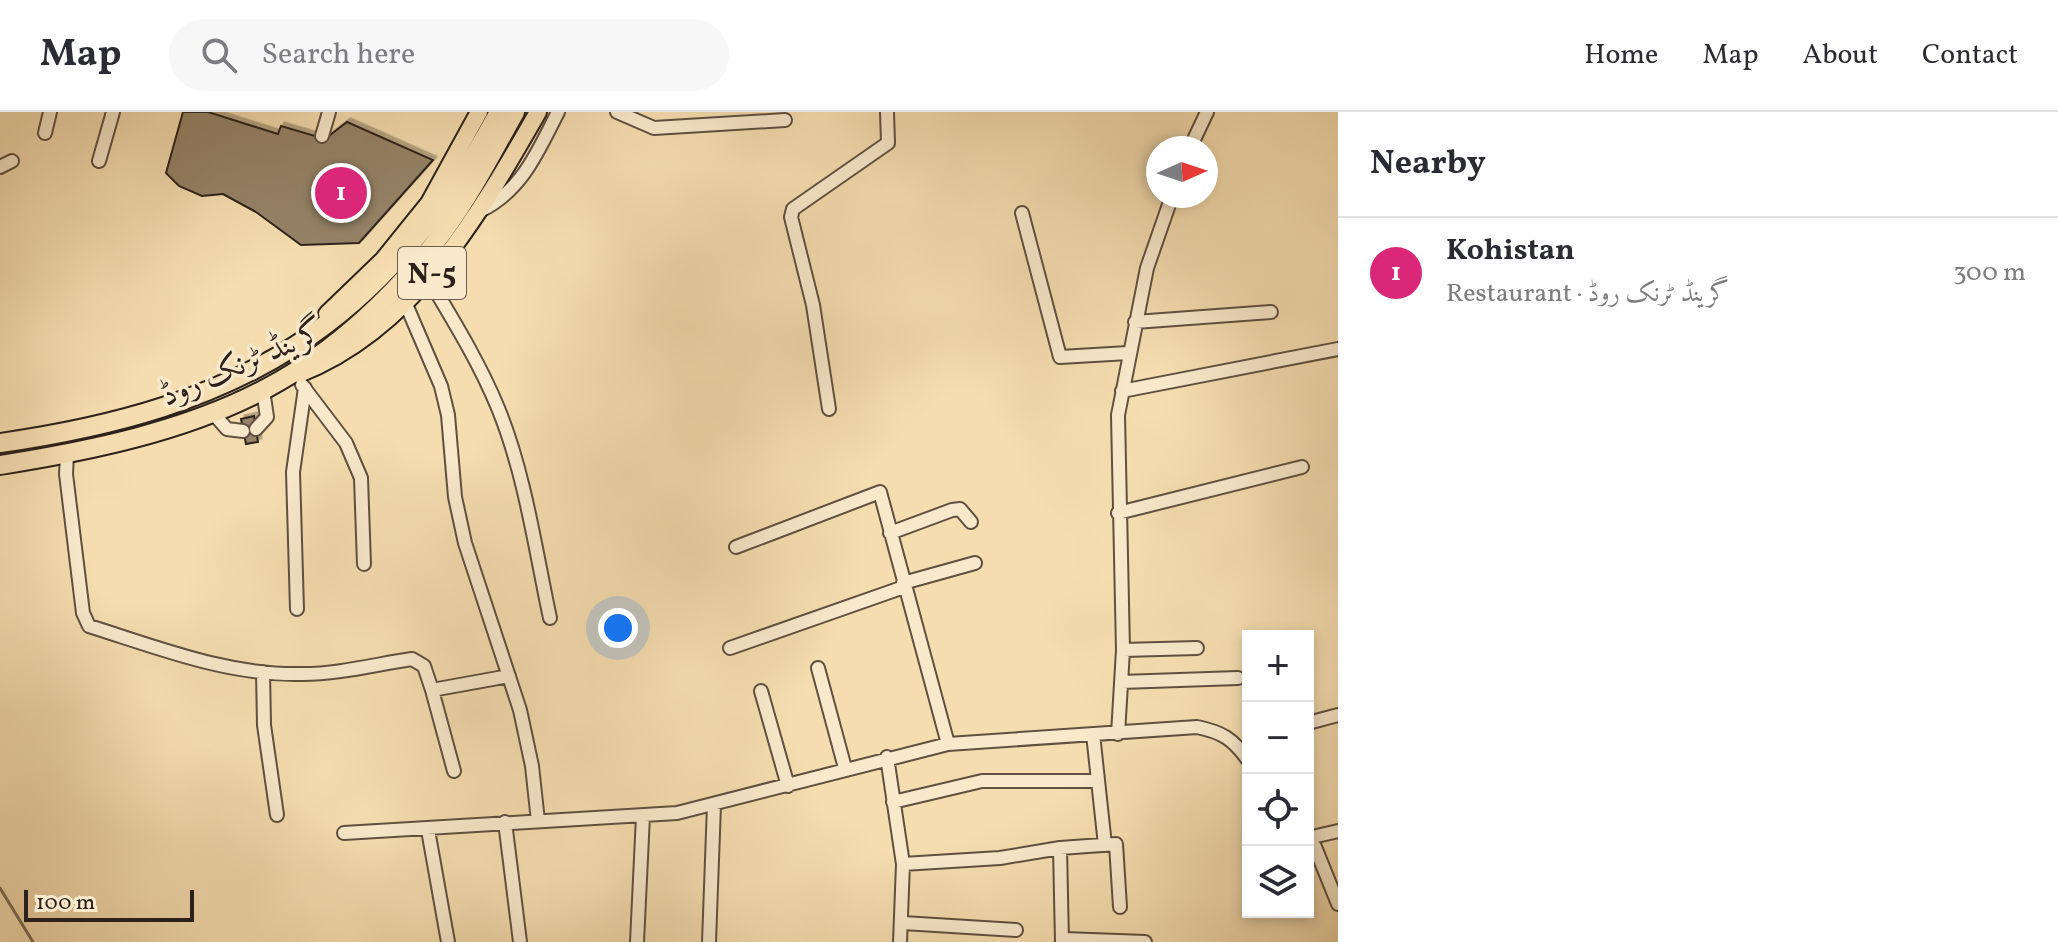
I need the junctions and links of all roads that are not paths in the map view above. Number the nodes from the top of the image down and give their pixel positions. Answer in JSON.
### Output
{"nodes":[{"id":1,"x":50,"y":112,"type":"edge"},
{"id":2,"x":113,"y":112,"type":"edge"},
{"id":3,"x":329,"y":112,"type":"edge"},
{"id":4,"x":479,"y":112,"type":"edge"},
{"id":5,"x":499,"y":112,"type":"edge"},
{"id":6,"x":515,"y":112,"type":"edge"},
{"id":7,"x":538,"y":112,"type":"edge"},
{"id":8,"x":558,"y":112,"type":"edge"},
{"id":9,"x":617,"y":112,"type":"edge"},
{"id":10,"x":887,"y":112,"type":"edge"},
{"id":11,"x":1207,"y":112,"type":"edge"},
{"id":12,"x":785,"y":120,"type":"dead end"},
{"id":13,"x":45,"y":133,"type":"dead end"},
{"id":14,"x":322,"y":136,"type":"dead end"},
{"id":15,"x":1196,"y":136,"type":"edge"},
{"id":16,"x":99,"y":161,"type":"dead end"},
{"id":17,"x":1168,"y":208,"type":"edge"},
{"id":18,"x":482,"y":210,"type":"junction"},
{"id":19,"x":1022,"y":213,"type":"dead end"},
{"id":20,"x":428,"y":278,"type":"junction"},
{"id":21,"x":405,"y":302,"type":"junction"},
{"id":22,"x":1271,"y":312,"type":"dead end"},
{"id":23,"x":1135,"y":322,"type":"junction"},
{"id":24,"x":1338,"y":349,"type":"edge"},
{"id":25,"x":1128,"y":353,"type":"junction"},
{"id":26,"x":267,"y":363,"type":"junction"},
{"id":27,"x":301,"y":382,"type":"junction"},
{"id":28,"x":270,"y":387,"type":"junction"},
{"id":29,"x":1122,"y":391,"type":"junction"},
{"id":30,"x":829,"y":409,"type":"dead end"},
{"id":31,"x":212,"y":412,"type":"junction"},
{"id":32,"x":63,"y":434,"type":"junction"},
{"id":33,"x":0,"y":443,"type":"edge"},
{"id":34,"x":67,"y":455,"type":"junction"},
{"id":35,"x":0,"y":465,"type":"edge"},
{"id":36,"x":1302,"y":467,"type":"dead end"},
{"id":37,"x":1118,"y":513,"type":"junction"},
{"id":38,"x":971,"y":522,"type":"dead end"},
{"id":39,"x":890,"y":533,"type":"junction"},
{"id":40,"x":736,"y":547,"type":"dead end"},
{"id":41,"x":975,"y":563,"type":"dead end"},
{"id":42,"x":364,"y":564,"type":"dead end"},
{"id":43,"x":903,"y":585,"type":"junction"},
{"id":44,"x":297,"y":609,"type":"dead end"},
{"id":45,"x":550,"y":618,"type":"dead end"},
{"id":46,"x":730,"y":648,"type":"dead end"},
{"id":47,"x":1197,"y":648,"type":"dead end"},
{"id":48,"x":1123,"y":650,"type":"junction"},
{"id":49,"x":818,"y":668,"type":"dead end"},
{"id":50,"x":263,"y":672,"type":"junction"},
{"id":51,"x":509,"y":676,"type":"junction"},
{"id":52,"x":1238,"y":678,"type":"dead end"},
{"id":53,"x":1121,"y":682,"type":"junction"},
{"id":54,"x":432,"y":690,"type":"junction"},
{"id":55,"x":761,"y":691,"type":"dead end"},
{"id":56,"x":1338,"y":715,"type":"edge"},
{"id":57,"x":1314,"y":721,"type":"edge"},
{"id":58,"x":1093,"y":734,"type":"junction"},
{"id":59,"x":1118,"y":734,"type":"junction"},
{"id":60,"x":1242,"y":741,"type":"edge"},
{"id":61,"x":948,"y":744,"type":"junction"},
{"id":62,"x":887,"y":757,"type":"junction"},
{"id":63,"x":845,"y":768,"type":"junction"},
{"id":64,"x":454,"y":771,"type":"dead end"},
{"id":65,"x":1097,"y":781,"type":"junction"},
{"id":66,"x":788,"y":786,"type":"junction"},
{"id":67,"x":893,"y":802,"type":"junction"},
{"id":68,"x":714,"y":805,"type":"junction"},
{"id":69,"x":277,"y":815,"type":"dead end"},
{"id":70,"x":643,"y":816,"type":"junction"},
{"id":71,"x":538,"y":821,"type":"junction"},
{"id":72,"x":505,"y":822,"type":"junction"},
{"id":73,"x":428,"y":830,"type":"junction"},
{"id":74,"x":1338,"y":831,"type":"edge"},
{"id":75,"x":344,"y":833,"type":"dead end"},
{"id":76,"x":1314,"y":837,"type":"edge"},
{"id":77,"x":1105,"y":845,"type":"junction"},
{"id":78,"x":1313,"y":846,"type":"edge"},
{"id":79,"x":1060,"y":848,"type":"junction"},
{"id":80,"x":903,"y":864,"type":"junction"},
{"id":81,"x":1336,"y":887,"type":"edge"},
{"id":82,"x":1338,"y":904,"type":"edge"},
{"id":83,"x":1120,"y":907,"type":"dead end"},
{"id":84,"x":903,"y":923,"type":"junction"},
{"id":85,"x":1016,"y":930,"type":"dead end"},
{"id":86,"x":1063,"y":940,"type":"edge"},
{"id":87,"x":448,"y":942,"type":"edge"},
{"id":88,"x":520,"y":942,"type":"edge"},
{"id":89,"x":637,"y":942,"type":"edge"},
{"id":90,"x":709,"y":942,"type":"edge"},
{"id":91,"x":900,"y":942,"type":"edge"},
{"id":92,"x":1145,"y":942,"type":"edge"}],
"edges":[{"from":1,"to":13,"type":"street"},
{"from":2,"to":16,"type":"street"},
{"from":3,"to":14,"type":"street"},
{"from":4,"to":26,"type":"main road","name":"گرینڈ ٹرنک روڈ","number":"N-5"},
{"from":5,"to":26,"type":"highway"},
{"from":6,"to":28,"type":"highway"},
{"from":7,"to":18,"type":"main road","name":"گرینڈ ٹرنک روڈ","number":"N-5"},
{"from":8,"to":18,"type":"street"},
{"from":9,"to":12,"type":"street"},
{"from":10,"to":30,"type":"street"},
{"from":11,"to":15,"type":"street"},
{"from":17,"to":23,"type":"street"},
{"from":18,"to":20,"type":"main road","name":"گرینڈ ٹرنک روڈ","number":"N-5"},
{"from":19,"to":25,"type":"street"},
{"from":20,"to":21,"type":"main road","name":"گرینڈ ٹرنک روڈ","number":"N-5"},
{"from":20,"to":45,"type":"street"},
{"from":21,"to":27,"type":"main road","name":"گرینڈ ٹرنک روڈ","number":"N-5"},
{"from":21,"to":51,"type":"street"},
{"from":22,"to":23,"type":"street"},
{"from":23,"to":25,"type":"street"},
{"from":24,"to":29,"type":"street"},
{"from":25,"to":29,"type":"street"},
{"from":26,"to":32,"type":"highway","name":"گرینڈ ٹرنک روڈ","number":"N-5"},
{"from":27,"to":28,"type":"main road","name":"گرینڈ ٹرنک روڈ","number":"N-5"},
{"from":27,"to":42,"type":"street"},
{"from":27,"to":44,"type":"street"},
{"from":28,"to":31,"type":"highway","name":"گرینڈ ٹرنک روڈ","number":"N-5"},
{"from":28,"to":31,"type":"street"},
{"from":29,"to":37,"type":"street"},
{"from":31,"to":34,"type":"highway","name":"گرینڈ ٹرنک روڈ","number":"N-5"},
{"from":32,"to":33,"type":"highway","name":"گرینڈ ٹرنک روڈ","number":"N-5"},
{"from":32,"to":34,"type":"highway"},
{"from":34,"to":35,"type":"highway","name":"گرینڈ ٹرنک روڈ","number":"N-5"},
{"from":34,"to":50,"type":"street"},
{"from":36,"to":37,"type":"street"},
{"from":37,"to":48,"type":"street"},
{"from":38,"to":39,"type":"street"},
{"from":39,"to":40,"type":"street"},
{"from":39,"to":43,"type":"street"},
{"from":41,"to":43,"type":"street"},
{"from":43,"to":46,"type":"street"},
{"from":43,"to":61,"type":"street"},
{"from":47,"to":48,"type":"street"},
{"from":48,"to":53,"type":"street"},
{"from":49,"to":63,"type":"street"},
{"from":50,"to":54,"type":"street"},
{"from":50,"to":69,"type":"street"},
{"from":51,"to":54,"type":"street"},
{"from":51,"to":71,"type":"street"},
{"from":52,"to":53,"type":"street"},
{"from":53,"to":59,"type":"street"},
{"from":54,"to":64,"type":"street"},
{"from":55,"to":66,"type":"street"},
{"from":56,"to":57,"type":"street"},
{"from":58,"to":59,"type":"street"},
{"from":58,"to":61,"type":"street"},
{"from":58,"to":65,"type":"street"},
{"from":59,"to":60,"type":"street"},
{"from":61,"to":62,"type":"street"},
{"from":62,"to":63,"type":"street"},
{"from":62,"to":67,"type":"street"},
{"from":63,"to":66,"type":"street"},
{"from":65,"to":67,"type":"street"},
{"from":65,"to":77,"type":"street"},
{"from":66,"to":68,"type":"street"},
{"from":67,"to":80,"type":"street"},
{"from":68,"to":70,"type":"street"},
{"from":68,"to":90,"type":"street"},
{"from":70,"to":71,"type":"street"},
{"from":70,"to":89,"type":"street"},
{"from":71,"to":72,"type":"street"},
{"from":72,"to":73,"type":"street"},
{"from":72,"to":88,"type":"street"},
{"from":73,"to":75,"type":"street"},
{"from":73,"to":87,"type":"street"},
{"from":74,"to":76,"type":"street"},
{"from":77,"to":79,"type":"street"},
{"from":77,"to":83,"type":"street"},
{"from":78,"to":81,"type":"street"},
{"from":79,"to":80,"type":"street"},
{"from":79,"to":86,"type":"street"},
{"from":80,"to":84,"type":"street"},
{"from":81,"to":82,"type":"street"},
{"from":84,"to":85,"type":"street"},
{"from":84,"to":91,"type":"street"},
{"from":86,"to":92,"type":"street"}]}
